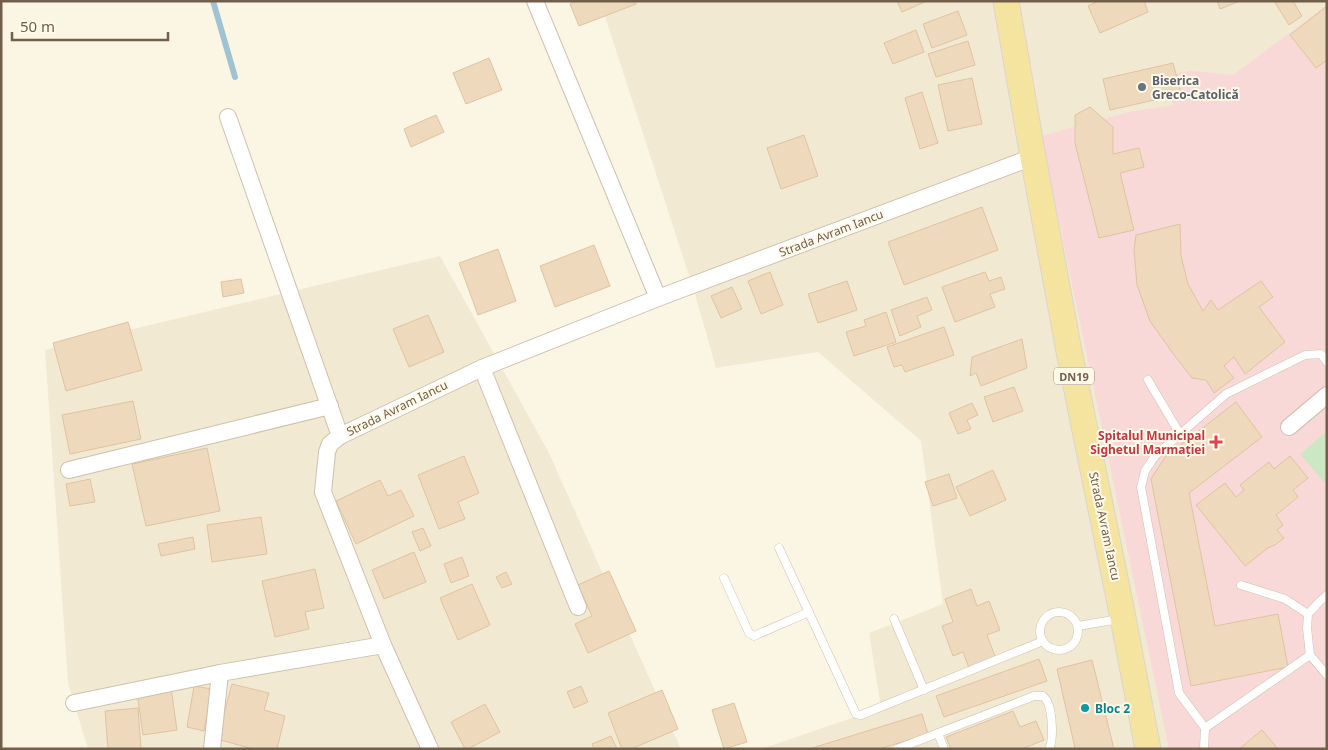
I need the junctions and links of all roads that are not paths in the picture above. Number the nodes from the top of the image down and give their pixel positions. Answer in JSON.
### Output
{"nodes":[{"id":1,"x":535,"y":1,"type":"edge"},
{"id":2,"x":1009,"y":2,"type":"edge"},
{"id":3,"x":228,"y":118,"type":"dead end"},
{"id":4,"x":1033,"y":157,"type":"junction"},
{"id":5,"x":658,"y":298,"type":"junction"},
{"id":6,"x":1327,"y":362,"type":"edge"},
{"id":7,"x":482,"y":368,"type":"junction"},
{"id":8,"x":1148,"y":380,"type":"dead end"},
{"id":9,"x":1327,"y":396,"type":"edge"},
{"id":10,"x":330,"y":406,"type":"junction"},
{"id":11,"x":1289,"y":427,"type":"dead end"},
{"id":12,"x":1180,"y":434,"type":"junction"},
{"id":13,"x":340,"y":436,"type":"junction"},
{"id":14,"x":69,"y":470,"type":"dead end"},
{"id":15,"x":779,"y":548,"type":"dead end"},
{"id":16,"x":724,"y":578,"type":"dead end"},
{"id":17,"x":1241,"y":585,"type":"dead end"},
{"id":18,"x":1327,"y":595,"type":"edge"},
{"id":19,"x":578,"y":607,"type":"dead end"},
{"id":20,"x":809,"y":612,"type":"junction"},
{"id":21,"x":1308,"y":614,"type":"junction"},
{"id":22,"x":1124,"y":618,"type":"junction"},
{"id":23,"x":894,"y":619,"type":"dead end"},
{"id":24,"x":1078,"y":626,"type":"junction"},
{"id":25,"x":1043,"y":641,"type":"junction"},
{"id":26,"x":384,"y":645,"type":"junction"},
{"id":27,"x":1310,"y":655,"type":"junction"},
{"id":28,"x":220,"y":673,"type":"junction"},
{"id":29,"x":1327,"y":675,"type":"edge"},
{"id":30,"x":924,"y":690,"type":"junction"},
{"id":31,"x":74,"y":703,"type":"dead end"},
{"id":32,"x":1205,"y":728,"type":"junction"},
{"id":33,"x":938,"y":733,"type":"junction"},
{"id":34,"x":212,"y":749,"type":"edge"},
{"id":35,"x":430,"y":749,"type":"edge"},
{"id":36,"x":898,"y":749,"type":"edge"},
{"id":37,"x":944,"y":749,"type":"edge"},
{"id":38,"x":1049,"y":749,"type":"edge"},
{"id":39,"x":1148,"y":749,"type":"edge"},
{"id":40,"x":1204,"y":749,"type":"edge"}],
"edges":[{"from":1,"to":5,"type":"street"},
{"from":2,"to":4,"type":"main road","name":"Strada Avram Iancu","number":"DN19"},
{"from":3,"to":10,"type":"street"},
{"from":4,"to":5,"type":"street","name":"Strada Avram Iancu"},
{"from":4,"to":22,"type":"main road","name":"Strada Avram Iancu","number":"DN19"},
{"from":5,"to":7,"type":"street","name":"Strada Avram Iancu"},
{"from":6,"to":12,"type":"lane"},
{"from":7,"to":13,"type":"street","name":"Strada Avram Iancu"},
{"from":7,"to":19,"type":"street"},
{"from":8,"to":12,"type":"lane"},
{"from":9,"to":11,"type":"street"},
{"from":10,"to":13,"type":"street"},
{"from":10,"to":14,"type":"street"},
{"from":12,"to":32,"type":"lane"},
{"from":13,"to":26,"type":"street","name":"Strada Avram Iancu"},
{"from":15,"to":20,"type":"lane"},
{"from":16,"to":20,"type":"lane"},
{"from":17,"to":21,"type":"lane"},
{"from":18,"to":21,"type":"lane"},
{"from":20,"to":30,"type":"lane"},
{"from":21,"to":27,"type":"lane"},
{"from":22,"to":24,"type":"lane"},
{"from":22,"to":39,"type":"main road","name":"Strada Avram Iancu","number":"DN19"},
{"from":23,"to":30,"type":"lane"},
{"from":24,"to":25,"type":"lane"},
{"from":24,"to":25,"type":"lane"},
{"from":25,"to":30,"type":"lane"},
{"from":26,"to":28,"type":"street"},
{"from":26,"to":35,"type":"street","name":"Strada Avram Iancu"},
{"from":27,"to":29,"type":"lane"},
{"from":27,"to":32,"type":"lane"},
{"from":28,"to":31,"type":"street"},
{"from":28,"to":34,"type":"street"},
{"from":32,"to":40,"type":"lane"},
{"from":33,"to":36,"type":"lane"},
{"from":33,"to":37,"type":"lane"},
{"from":33,"to":38,"type":"lane"}]}
